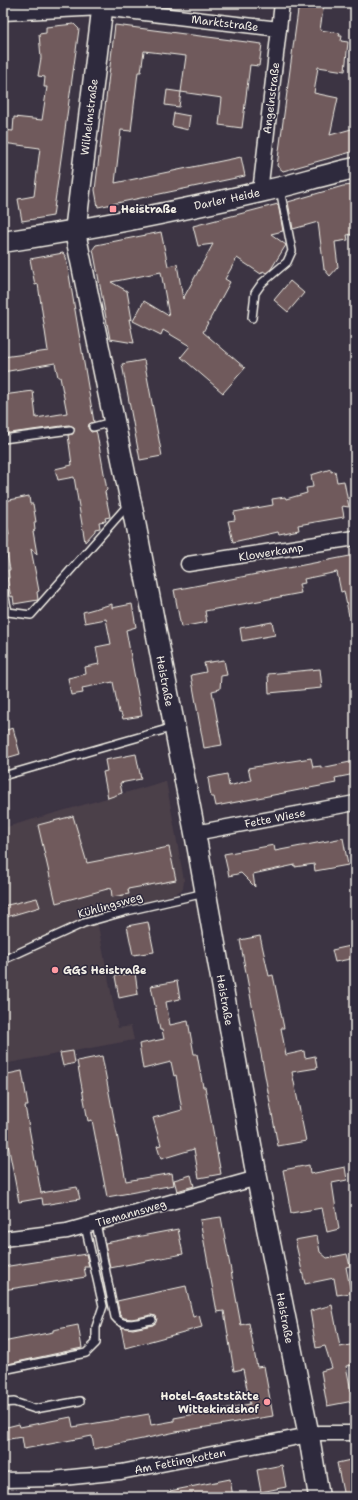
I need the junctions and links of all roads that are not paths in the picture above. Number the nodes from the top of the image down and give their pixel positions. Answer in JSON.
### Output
{"nodes":[{"id":1,"x":282,"y":3,"type":"edge"},
{"id":2,"x":103,"y":5,"type":"edge"},
{"id":3,"x":27,"y":7,"type":"edge"},
{"id":4,"x":3,"y":14,"type":"edge"},
{"id":5,"x":279,"y":29,"type":"junction"},
{"id":6,"x":355,"y":168,"type":"edge"},
{"id":7,"x":279,"y":187,"type":"junction"},
{"id":8,"x":260,"y":192,"type":"junction"},
{"id":9,"x":75,"y":232,"type":"junction"},
{"id":10,"x":3,"y":242,"type":"edge"},
{"id":11,"x":252,"y":318,"type":"dead end"},
{"id":12,"x":114,"y":422,"type":"junction"},
{"id":13,"x":93,"y":427,"type":"dead end"},
{"id":14,"x":70,"y":430,"type":"dead end"},
{"id":15,"x":3,"y":439,"type":"edge"},
{"id":16,"x":130,"y":503,"type":"junction"},
{"id":17,"x":355,"y":538,"type":"edge"},
{"id":18,"x":188,"y":564,"type":"dead end"},
{"id":19,"x":3,"y":588,"type":"edge"},
{"id":20,"x":174,"y":727,"type":"junction"},
{"id":21,"x":3,"y":776,"type":"edge"},
{"id":22,"x":355,"y":803,"type":"edge"},
{"id":23,"x":194,"y":833,"type":"junction"},
{"id":24,"x":205,"y":893,"type":"junction"},
{"id":25,"x":3,"y":960,"type":"edge"},
{"id":26,"x":257,"y":1178,"type":"junction"},
{"id":27,"x":91,"y":1225,"type":"junction"},
{"id":28,"x":3,"y":1239,"type":"edge"},
{"id":29,"x":152,"y":1320,"type":"dead end"},
{"id":30,"x":3,"y":1370,"type":"edge"},
{"id":31,"x":80,"y":1401,"type":"dead end"},
{"id":32,"x":3,"y":1403,"type":"edge"},
{"id":33,"x":355,"y":1433,"type":"edge"},
{"id":34,"x":309,"y":1436,"type":"junction"},
{"id":35,"x":3,"y":1480,"type":"edge"},
{"id":36,"x":319,"y":1497,"type":"edge"}],
"edges":[{"from":1,"to":5,"type":"street","name":"Angelnstraße"},
{"from":2,"to":3,"type":"street","name":"Marktstraße"},
{"from":2,"to":5,"type":"street","name":"Marktstraße"},
{"from":2,"to":9,"type":"street","name":"Wilhelmstraße"},
{"from":3,"to":4,"type":"street","name":"Marktstraße"},
{"from":5,"to":8,"type":"street","name":"Angelnstraße"},
{"from":6,"to":7,"type":"street","name":"Darler Heide"},
{"from":7,"to":8,"type":"street","name":"Darler Heide"},
{"from":7,"to":11,"type":"lane"},
{"from":8,"to":9,"type":"street","name":"Darler Heide"},
{"from":9,"to":10,"type":"street","name":"Darler Heide"},
{"from":9,"to":12,"type":"street","name":"Heistraße"},
{"from":12,"to":13,"type":"lane"},
{"from":12,"to":16,"type":"street","name":"Heistraße"},
{"from":14,"to":15,"type":"lane"},
{"from":16,"to":19,"type":"lane"},
{"from":16,"to":20,"type":"street","name":"Heistraße"},
{"from":17,"to":18,"type":"street","name":"Klowerkamp"},
{"from":20,"to":21,"type":"lane"},
{"from":20,"to":23,"type":"street","name":"Heistraße"},
{"from":22,"to":23,"type":"street","name":"Fette Wiese"},
{"from":23,"to":24,"type":"street","name":"Heistraße"},
{"from":24,"to":25,"type":"lane","name":"Kühlingsweg"},
{"from":24,"to":26,"type":"street","name":"Heistraße"},
{"from":26,"to":27,"type":"street","name":"Tiemannsweg"},
{"from":26,"to":34,"type":"street","name":"Heistraße"},
{"from":27,"to":28,"type":"street","name":"Tiemannsweg"},
{"from":27,"to":29,"type":"lane"},
{"from":27,"to":30,"type":"lane"},
{"from":31,"to":32,"type":"lane"},
{"from":33,"to":34,"type":"street","name":"Am Fettingkotten"},
{"from":34,"to":35,"type":"street","name":"Am Fettingkotten"},
{"from":34,"to":36,"type":"street","name":"Heistraße"}]}
